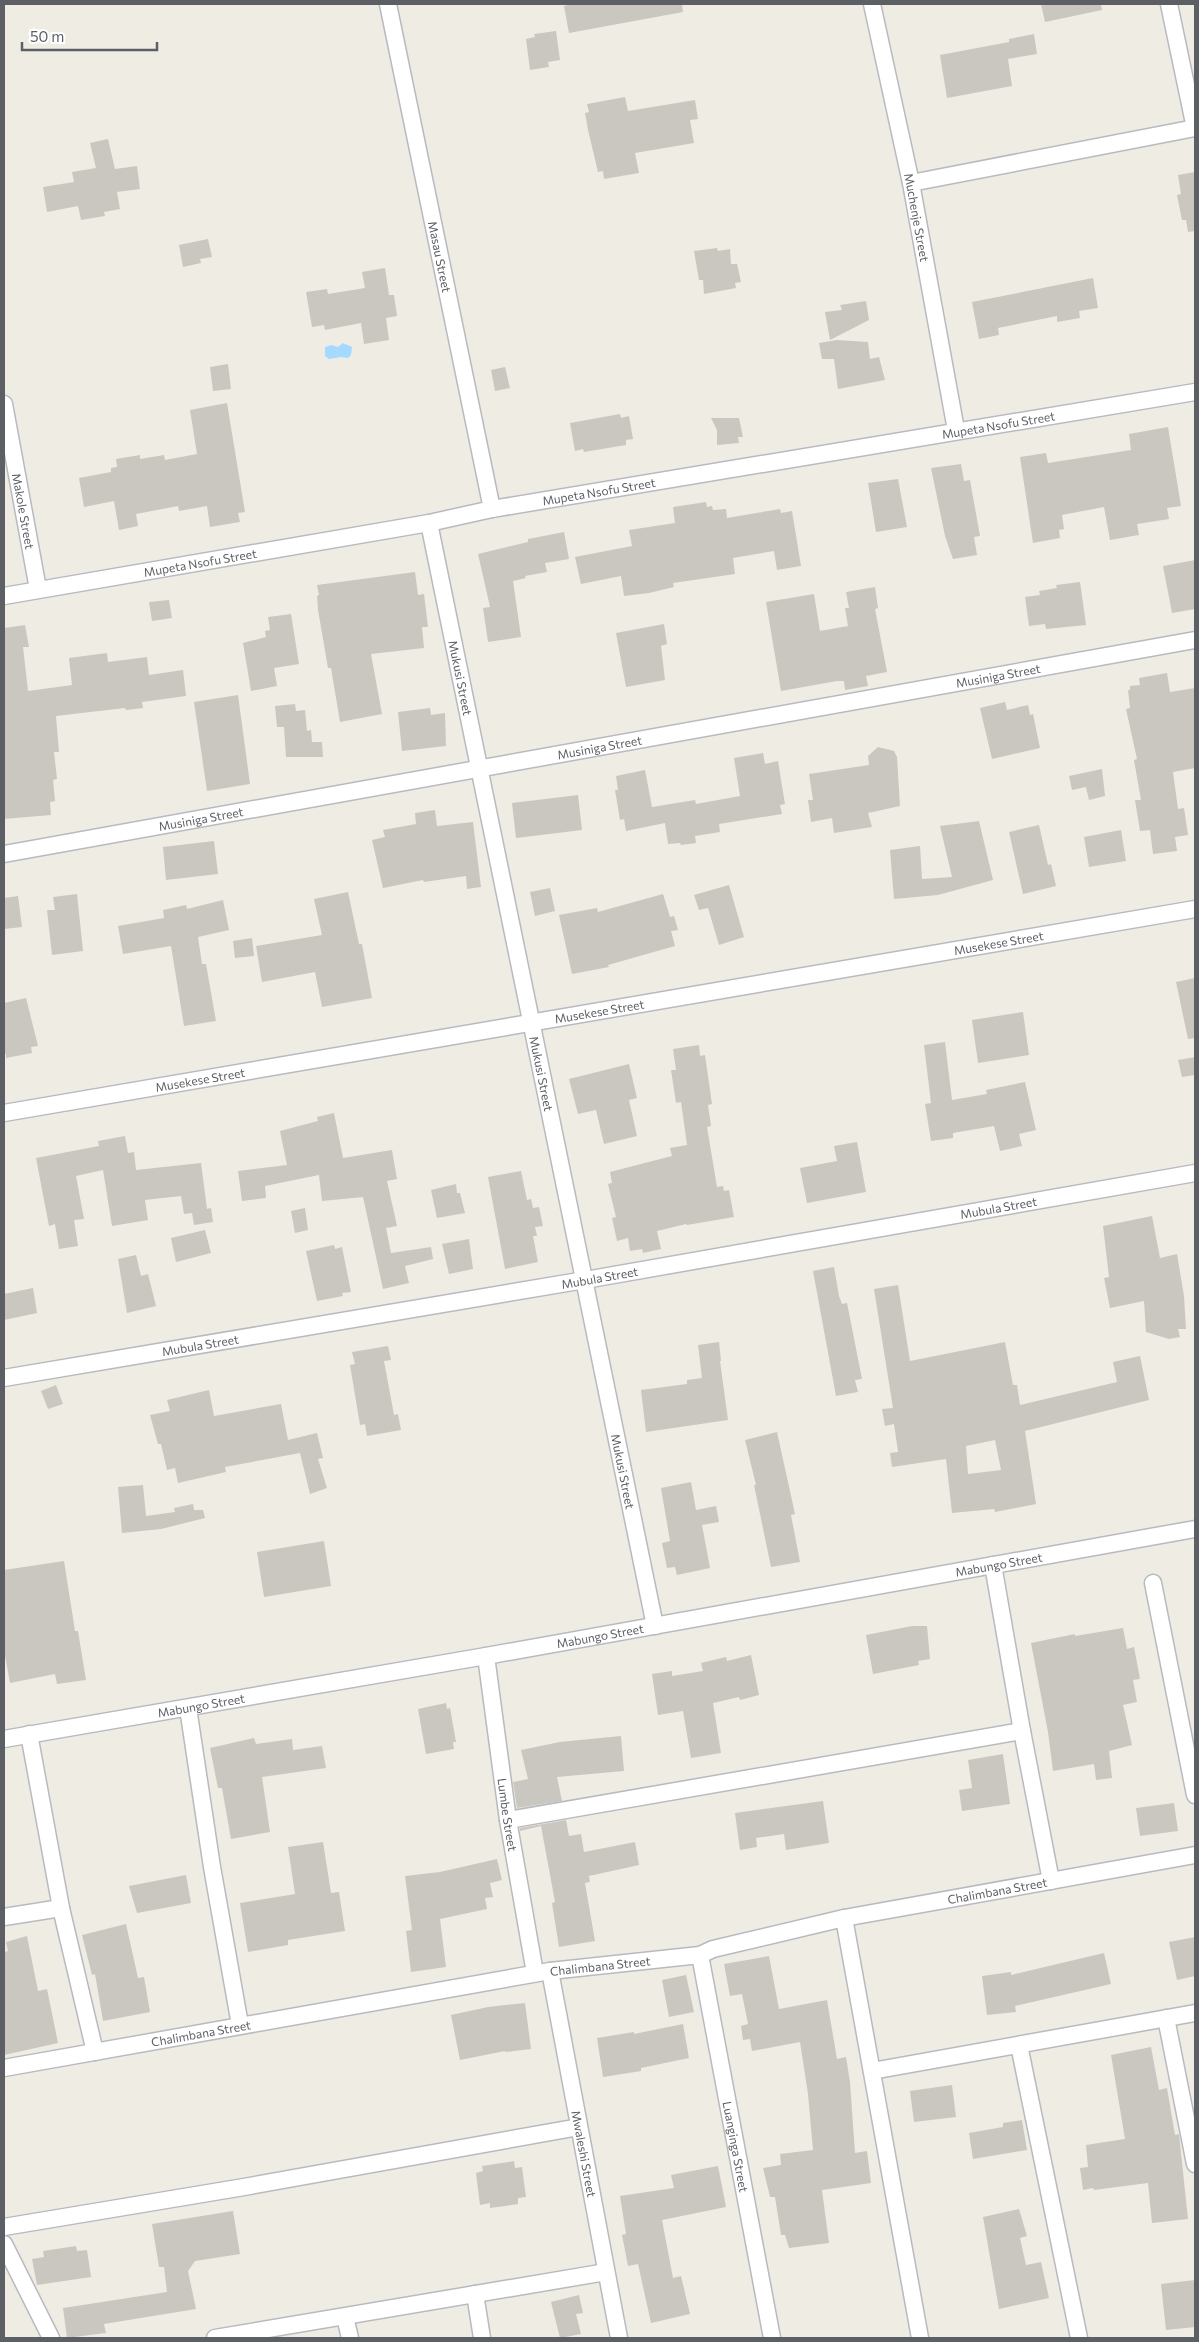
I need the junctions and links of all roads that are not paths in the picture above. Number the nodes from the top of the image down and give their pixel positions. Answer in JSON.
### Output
{"nodes":[{"id":1,"x":388,"y":4,"type":"edge"},
{"id":2,"x":872,"y":4,"type":"edge"},
{"id":3,"x":1169,"y":4,"type":"edge"},
{"id":4,"x":1195,"y":128,"type":"edge"},
{"id":5,"x":911,"y":183,"type":"junction"},
{"id":6,"x":1195,"y":392,"type":"edge"},
{"id":7,"x":4,"y":404,"type":"edge"},
{"id":8,"x":956,"y":430,"type":"junction"},
{"id":9,"x":492,"y":509,"type":"junction"},
{"id":10,"x":429,"y":522,"type":"junction"},
{"id":11,"x":38,"y":589,"type":"junction"},
{"id":12,"x":4,"y":596,"type":"edge"},
{"id":13,"x":1195,"y":640,"type":"edge"},
{"id":14,"x":478,"y":769,"type":"junction"},
{"id":15,"x":4,"y":854,"type":"edge"},
{"id":16,"x":1195,"y":909,"type":"edge"},
{"id":17,"x":531,"y":1024,"type":"junction"},
{"id":18,"x":4,"y":1113,"type":"edge"},
{"id":19,"x":1195,"y":1173,"type":"edge"},
{"id":20,"x":585,"y":1280,"type":"junction"},
{"id":21,"x":4,"y":1378,"type":"edge"},
{"id":22,"x":1195,"y":1529,"type":"edge"},
{"id":23,"x":993,"y":1565,"type":"junction"},
{"id":24,"x":1153,"y":1583,"type":"dead end"},
{"id":25,"x":655,"y":1626,"type":"junction"},
{"id":26,"x":486,"y":1656,"type":"junction"},
{"id":27,"x":188,"y":1708,"type":"junction"},
{"id":28,"x":1022,"y":1731,"type":"junction"},
{"id":29,"x":30,"y":1734,"type":"junction"},
{"id":30,"x":4,"y":1739,"type":"edge"},
{"id":31,"x":1195,"y":1795,"type":"edge"},
{"id":32,"x":508,"y":1820,"type":"junction"},
{"id":33,"x":1195,"y":1855,"type":"edge"},
{"id":34,"x":1052,"y":1881,"type":"junction"},
{"id":35,"x":61,"y":1908,"type":"junction"},
{"id":36,"x":4,"y":1918,"type":"edge"},
{"id":37,"x":844,"y":1918,"type":"junction"},
{"id":38,"x":700,"y":1955,"type":"junction"},
{"id":39,"x":542,"y":1972,"type":"junction"},
{"id":40,"x":1195,"y":2013,"type":"edge"},
{"id":41,"x":1166,"y":2018,"type":"junction"},
{"id":42,"x":240,"y":2025,"type":"junction"},
{"id":43,"x":1019,"y":2045,"type":"junction"},
{"id":44,"x":94,"y":2052,"type":"junction"},
{"id":45,"x":4,"y":2068,"type":"edge"},
{"id":46,"x":872,"y":2071,"type":"junction"},
{"id":47,"x":579,"y":2126,"type":"junction"},
{"id":48,"x":1195,"y":2164,"type":"edge"},
{"id":49,"x":4,"y":2227,"type":"edge"},
{"id":50,"x":4,"y":2244,"type":"edge"},
{"id":51,"x":606,"y":2272,"type":"junction"},
{"id":52,"x":475,"y":2294,"type":"junction"},
{"id":53,"x":345,"y":2316,"type":"junction"},
{"id":54,"x":50,"y":2338,"type":"edge"},
{"id":55,"x":220,"y":2338,"type":"edge"},
{"id":56,"x":350,"y":2338,"type":"edge"},
{"id":57,"x":482,"y":2338,"type":"edge"},
{"id":58,"x":619,"y":2338,"type":"edge"},
{"id":59,"x":772,"y":2338,"type":"edge"},
{"id":60,"x":920,"y":2338,"type":"edge"},
{"id":61,"x":1079,"y":2338,"type":"edge"}],
"edges":[{"from":1,"to":9,"type":"street","name":"Masau Street"},
{"from":2,"to":5,"type":"street","name":"Muchenje Street"},
{"from":3,"to":4,"type":"street"},
{"from":4,"to":5,"type":"street"},
{"from":5,"to":8,"type":"street","name":"Muchenje Street"},
{"from":6,"to":8,"type":"street","name":"Mupeta Nsofu Street"},
{"from":7,"to":11,"type":"street","name":"Makole Street"},
{"from":8,"to":9,"type":"street","name":"Mupeta Nsofu Street"},
{"from":9,"to":10,"type":"street","name":"Mupeta Nsofu Street"},
{"from":10,"to":11,"type":"street","name":"Mupeta Nsofu Street"},
{"from":10,"to":14,"type":"street","name":"Mukusi Street"},
{"from":11,"to":12,"type":"street","name":"Mupeta Nsofu Street"},
{"from":13,"to":14,"type":"street","name":"Musiniga Street"},
{"from":14,"to":15,"type":"street","name":"Musiniga Street"},
{"from":14,"to":17,"type":"street","name":"Mukusi Street"},
{"from":16,"to":17,"type":"street","name":"Musekese Street"},
{"from":17,"to":18,"type":"street","name":"Musekese Street"},
{"from":17,"to":20,"type":"street","name":"Mukusi Street"},
{"from":19,"to":20,"type":"street","name":"Mubula Street"},
{"from":20,"to":21,"type":"street","name":"Mubula Street"},
{"from":20,"to":25,"type":"street","name":"Mukusi Street"},
{"from":22,"to":23,"type":"street","name":"Mabungo Street"},
{"from":23,"to":25,"type":"street","name":"Mabungo Street"},
{"from":23,"to":28,"type":"street"},
{"from":24,"to":31,"type":"street"},
{"from":25,"to":26,"type":"street","name":"Mabungo Street"},
{"from":26,"to":27,"type":"street","name":"Mabungo Street"},
{"from":26,"to":32,"type":"street","name":"Lumbe Street"},
{"from":27,"to":29,"type":"street","name":"Mabungo Street"},
{"from":27,"to":42,"type":"street"},
{"from":28,"to":32,"type":"street"},
{"from":28,"to":34,"type":"street"},
{"from":29,"to":30,"type":"street","name":"Mabungo Street"},
{"from":29,"to":35,"type":"street"},
{"from":32,"to":39,"type":"street","name":"Lumbe Street"},
{"from":33,"to":34,"type":"street","name":"Chalimbana Street"},
{"from":34,"to":37,"type":"street","name":"Chalimbana Street"},
{"from":35,"to":36,"type":"street"},
{"from":35,"to":44,"type":"street"},
{"from":37,"to":38,"type":"street","name":"Chalimbana Street"},
{"from":37,"to":46,"type":"street"},
{"from":38,"to":39,"type":"street","name":"Chalimbana Street"},
{"from":38,"to":59,"type":"street","name":"Luanginga Street"},
{"from":39,"to":42,"type":"street","name":"Chalimbana Street"},
{"from":39,"to":47,"type":"street","name":"Mwaleshi Street"},
{"from":40,"to":41,"type":"street"},
{"from":41,"to":43,"type":"street"},
{"from":41,"to":48,"type":"street"},
{"from":42,"to":44,"type":"street","name":"Chalimbana Street"},
{"from":43,"to":46,"type":"street"},
{"from":43,"to":61,"type":"street"},
{"from":44,"to":45,"type":"street","name":"Chalimbana Street"},
{"from":46,"to":60,"type":"street"},
{"from":47,"to":49,"type":"street"},
{"from":47,"to":51,"type":"street","name":"Mwaleshi Street"},
{"from":50,"to":54,"type":"street"},
{"from":51,"to":52,"type":"street"},
{"from":51,"to":58,"type":"street","name":"Mwaleshi Street"},
{"from":52,"to":53,"type":"street"},
{"from":52,"to":57,"type":"street"},
{"from":53,"to":55,"type":"street"},
{"from":53,"to":56,"type":"street"}]}
